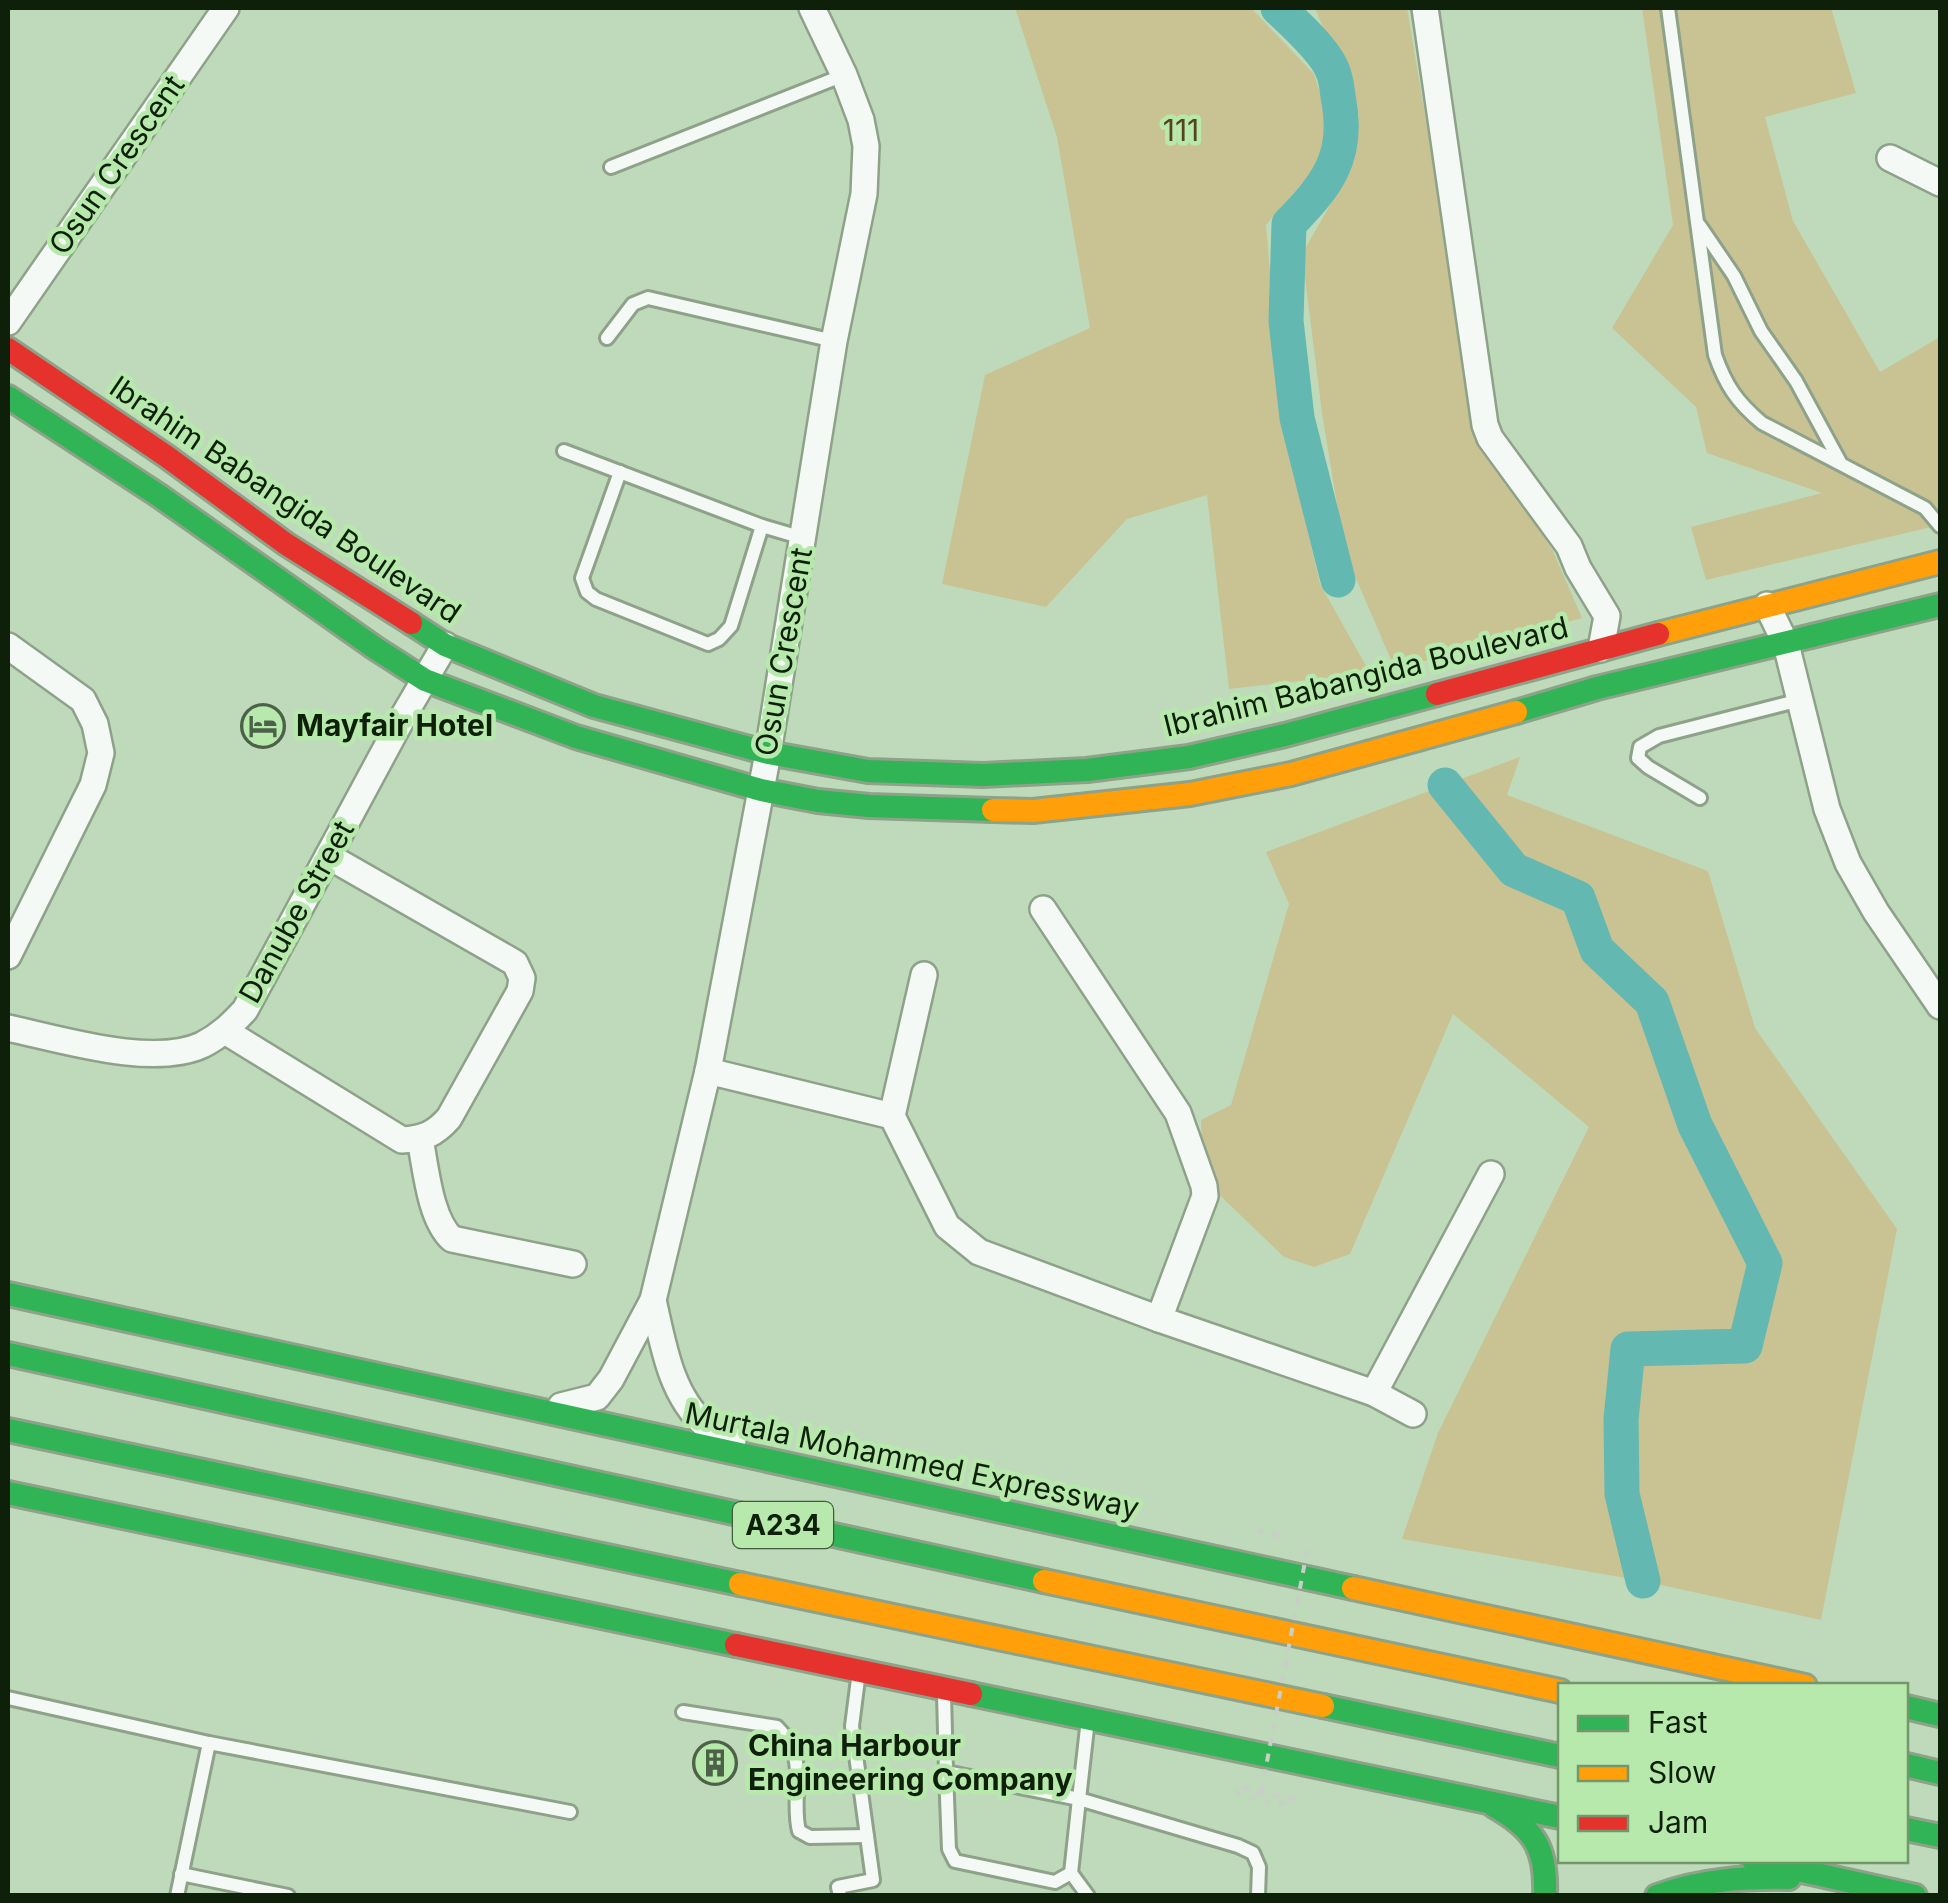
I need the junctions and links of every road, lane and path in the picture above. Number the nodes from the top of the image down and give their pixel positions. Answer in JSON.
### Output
{"nodes":[{"id":1,"x":226,"y":8,"type":"edge"},
{"id":2,"x":812,"y":8,"type":"edge"},
{"id":3,"x":1425,"y":8,"type":"edge"},
{"id":4,"x":1668,"y":8,"type":"edge"},
{"id":5,"x":844,"y":76,"type":"junction"},
{"id":6,"x":1890,"y":158,"type":"dead end"},
{"id":7,"x":611,"y":167,"type":"dead end"},
{"id":8,"x":1940,"y":183,"type":"edge"},
{"id":9,"x":1697,"y":222,"type":"junction"},
{"id":10,"x":8,"y":322,"type":"edge"},
{"id":11,"x":607,"y":338,"type":"dead end"},
{"id":12,"x":834,"y":341,"type":"junction"},
{"id":13,"x":8,"y":349,"type":"edge"},
{"id":14,"x":8,"y":397,"type":"edge"},
{"id":15,"x":564,"y":451,"type":"dead end"},
{"id":16,"x":1842,"y":464,"type":"junction"},
{"id":17,"x":620,"y":472,"type":"junction"},
{"id":18,"x":762,"y":526,"type":"junction"},
{"id":19,"x":1940,"y":526,"type":"edge"},
{"id":20,"x":804,"y":538,"type":"junction"},
{"id":21,"x":1940,"y":562,"type":"edge"},
{"id":22,"x":1767,"y":605,"type":"junction"},
{"id":23,"x":1940,"y":605,"type":"edge"},
{"id":24,"x":1786,"y":644,"type":"junction"},
{"id":25,"x":444,"y":645,"type":"junction"},
{"id":26,"x":8,"y":646,"type":"edge"},
{"id":27,"x":1601,"y":648,"type":"junction"},
{"id":28,"x":425,"y":680,"type":"junction"},
{"id":29,"x":1800,"y":700,"type":"junction"},
{"id":30,"x":768,"y":753,"type":"junction"},
{"id":31,"x":761,"y":790,"type":"junction"},
{"id":32,"x":1700,"y":798,"type":"dead end"},
{"id":33,"x":328,"y":856,"type":"junction"},
{"id":34,"x":1043,"y":909,"type":"dead end"},
{"id":35,"x":8,"y":956,"type":"edge"},
{"id":36,"x":924,"y":975,"type":"dead end"},
{"id":37,"x":1940,"y":1006,"type":"edge"},
{"id":38,"x":8,"y":1028,"type":"edge"},
{"id":39,"x":224,"y":1031,"type":"junction"},
{"id":40,"x":708,"y":1071,"type":"junction"},
{"id":41,"x":892,"y":1116,"type":"junction"},
{"id":42,"x":420,"y":1139,"type":"junction"},
{"id":43,"x":1490,"y":1174,"type":"dead end"},
{"id":44,"x":574,"y":1264,"type":"dead end"},
{"id":45,"x":8,"y":1294,"type":"edge"},
{"id":46,"x":653,"y":1300,"type":"junction"},
{"id":47,"x":1159,"y":1319,"type":"junction"},
{"id":48,"x":8,"y":1354,"type":"edge"},
{"id":49,"x":1374,"y":1394,"type":"junction"},
{"id":50,"x":516,"y":1406,"type":"junction"},
{"id":51,"x":1414,"y":1414,"type":"dead end"},
{"id":52,"x":8,"y":1430,"type":"edge"},
{"id":53,"x":8,"y":1440,"type":"edge"},
{"id":54,"x":772,"y":1460,"type":"junction"},
{"id":55,"x":129,"y":1480,"type":"dead end"},
{"id":56,"x":8,"y":1493,"type":"edge"},
{"id":57,"x":202,"y":1512,"type":"dead end"},
{"id":58,"x":1308,"y":1546,"type":"dead end"},
{"id":59,"x":293,"y":1551,"type":"junction"},
{"id":60,"x":860,"y":1672,"type":"junction"},
{"id":61,"x":1791,"y":1683,"type":"edge"},
{"id":62,"x":944,"y":1687,"type":"junction"},
{"id":63,"x":1558,"y":1692,"type":"edge"},
{"id":64,"x":8,"y":1698,"type":"edge"},
{"id":65,"x":683,"y":1712,"type":"dead end"},
{"id":66,"x":1088,"y":1717,"type":"junction"},
{"id":67,"x":209,"y":1742,"type":"junction"},
{"id":68,"x":1558,"y":1756,"type":"edge"},
{"id":69,"x":1908,"y":1765,"type":"edge"},
{"id":70,"x":946,"y":1772,"type":"junction"},
{"id":71,"x":1940,"y":1773,"type":"edge"},
{"id":72,"x":1261,"y":1793,"type":"junction"},
{"id":73,"x":1480,"y":1798,"type":"junction"},
{"id":74,"x":1078,"y":1799,"type":"junction"},
{"id":75,"x":1256,"y":1799,"type":"dead end"},
{"id":76,"x":1264,"y":1801,"type":"dead end"},
{"id":77,"x":570,"y":1812,"type":"dead end"},
{"id":78,"x":1558,"y":1817,"type":"edge"},
{"id":79,"x":1908,"y":1829,"type":"edge"},
{"id":80,"x":866,"y":1836,"type":"junction"},
{"id":81,"x":1940,"y":1836,"type":"edge"},
{"id":82,"x":1766,"y":1863,"type":"edge"},
{"id":83,"x":1070,"y":1873,"type":"junction"},
{"id":84,"x":181,"y":1874,"type":"junction"},
{"id":85,"x":1844,"y":1881,"type":"junction"},
{"id":86,"x":177,"y":1896,"type":"edge"},
{"id":87,"x":288,"y":1896,"type":"edge"},
{"id":88,"x":840,"y":1896,"type":"edge"},
{"id":89,"x":1088,"y":1896,"type":"edge"},
{"id":90,"x":1258,"y":1896,"type":"edge"},
{"id":91,"x":1546,"y":1896,"type":"edge"},
{"id":92,"x":1657,"y":1896,"type":"edge"},
{"id":93,"x":1916,"y":1896,"type":"edge"}],
"edges":[{"from":1,"to":10,"type":"street","name":"Osun Crescent"},
{"from":2,"to":5,"type":"street","name":"Osun Crescent"},
{"from":3,"to":27,"type":"street"},
{"from":4,"to":9,"type":"lane"},
{"from":5,"to":7,"type":"lane"},
{"from":5,"to":12,"type":"street","name":"Osun Crescent"},
{"from":6,"to":8,"type":"street"},
{"from":9,"to":16,"type":"lane"},
{"from":9,"to":16,"type":"lane"},
{"from":11,"to":12,"type":"lane"},
{"from":12,"to":20,"type":"street","name":"Osun Crescent"},
{"from":13,"to":25,"type":"main road","name":"Ibrahim Babangida Boulevard"},
{"from":14,"to":28,"type":"main road"},
{"from":15,"to":17,"type":"lane"},
{"from":16,"to":19,"type":"lane"},
{"from":17,"to":18,"type":"lane"},
{"from":17,"to":18,"type":"lane"},
{"from":18,"to":20,"type":"lane"},
{"from":20,"to":30,"type":"street","name":"Osun Crescent"},
{"from":21,"to":22,"type":"main road","name":"Ibrahim Babangida Boulevard"},
{"from":22,"to":24,"type":"street"},
{"from":22,"to":27,"type":"main road","name":"Ibrahim Babangida Boulevard"},
{"from":23,"to":24,"type":"main road"},
{"from":24,"to":29,"type":"street"},
{"from":24,"to":31,"type":"main road"},
{"from":25,"to":28,"type":"street","name":"Danube Street"},
{"from":25,"to":30,"type":"main road","name":"Ibrahim Babangida Boulevard"},
{"from":26,"to":35,"type":"street"},
{"from":27,"to":30,"type":"main road","name":"Ibrahim Babangida Boulevard"},
{"from":28,"to":31,"type":"main road"},
{"from":28,"to":33,"type":"street","name":"Danube Street"},
{"from":29,"to":32,"type":"lane"},
{"from":29,"to":37,"type":"street"},
{"from":30,"to":31,"type":"street","name":"Osun Crescent"},
{"from":31,"to":40,"type":"street","name":"Osun Crescent"},
{"from":33,"to":39,"type":"street","name":"Danube Street"},
{"from":33,"to":42,"type":"street"},
{"from":34,"to":47,"type":"street"},
{"from":36,"to":41,"type":"street"},
{"from":38,"to":39,"type":"street","name":"Danube Street"},
{"from":39,"to":42,"type":"street"},
{"from":40,"to":41,"type":"street"},
{"from":40,"to":46,"type":"street","name":"Osun Crescent"},
{"from":41,"to":47,"type":"street"},
{"from":42,"to":44,"type":"street"},
{"from":43,"to":49,"type":"street"},
{"from":45,"to":50,"type":"main road","name":"Murtala Mohammed Expressway"},
{"from":46,"to":50,"type":"street"},
{"from":46,"to":54,"type":"street"},
{"from":47,"to":49,"type":"street"},
{"from":48,"to":63,"type":"main road","number":"A234"},
{"from":49,"to":51,"type":"street"},
{"from":50,"to":54,"type":"main road","name":"Murtala Mohammed Expressway"},
{"from":52,"to":68,"type":"main road","number":"A234"},
{"from":53,"to":55,"type":"main road"},
{"from":54,"to":61,"type":"main road","name":"Murtala Mohammed Expressway"},
{"from":56,"to":59,"type":"main road"},
{"from":57,"to":59,"type":"main road"},
{"from":58,"to":72,"type":"path","bridge":true},
{"from":59,"to":60,"type":"main road"},
{"from":60,"to":62,"type":"main road"},
{"from":60,"to":80,"type":"lane"},
{"from":62,"to":66,"type":"main road"},
{"from":62,"to":70,"type":"lane"},
{"from":64,"to":67,"type":"lane"},
{"from":65,"to":80,"type":"lane"},
{"from":66,"to":73,"type":"main road"},
{"from":66,"to":74,"type":"lane"},
{"from":67,"to":77,"type":"lane"},
{"from":67,"to":84,"type":"lane"},
{"from":69,"to":71,"type":"main road"},
{"from":70,"to":74,"type":"lane"},
{"from":70,"to":83,"type":"lane"},
{"from":72,"to":75,"type":"path"},
{"from":72,"to":76,"type":"path"},
{"from":73,"to":78,"type":"main road"},
{"from":73,"to":91,"type":"main road"},
{"from":74,"to":83,"type":"lane"},
{"from":74,"to":90,"type":"lane"},
{"from":79,"to":81,"type":"main road"},
{"from":80,"to":88,"type":"lane"},
{"from":82,"to":85,"type":"main road"},
{"from":83,"to":89,"type":"lane"},
{"from":84,"to":86,"type":"lane"},
{"from":84,"to":87,"type":"lane"},
{"from":85,"to":92,"type":"main road"},
{"from":85,"to":93,"type":"main road"}]}
